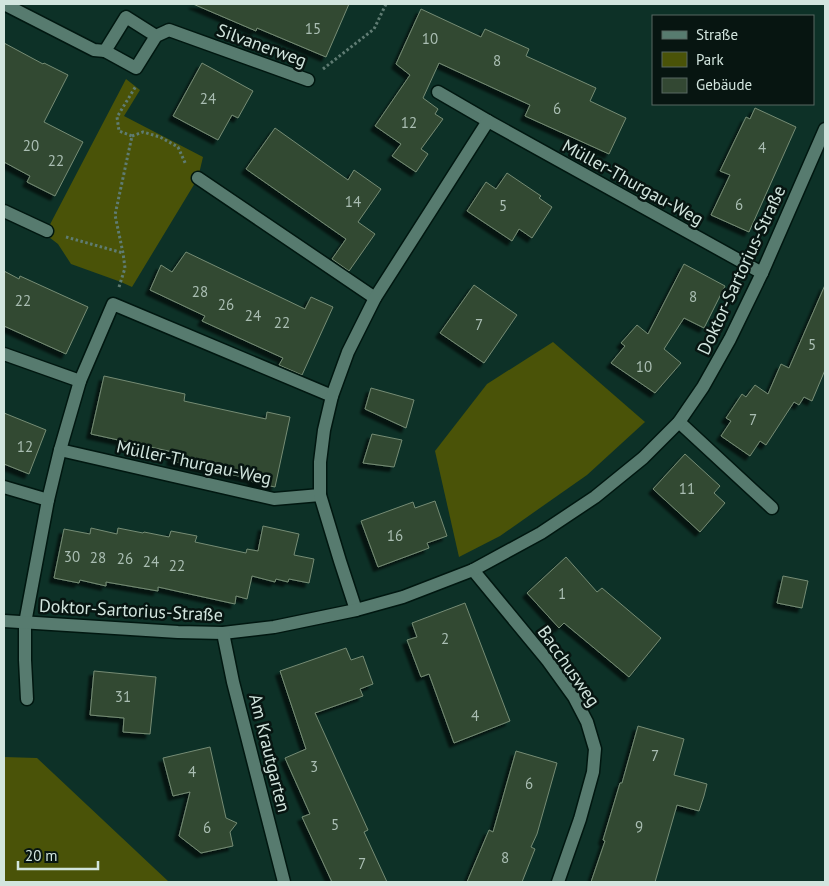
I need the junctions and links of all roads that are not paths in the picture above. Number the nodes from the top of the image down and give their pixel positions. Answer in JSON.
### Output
{"nodes":[{"id":1,"x":4,"y":4,"type":"edge"},
{"id":2,"x":156,"y":36,"type":"junction"},
{"id":3,"x":105,"y":51,"type":"junction"},
{"id":4,"x":308,"y":80,"type":"road end"},
{"id":5,"x":438,"y":92,"type":"dead end"},
{"id":6,"x":488,"y":121,"type":"junction"},
{"id":7,"x":825,"y":129,"type":"edge"},
{"id":8,"x":198,"y":178,"type":"road end"},
{"id":9,"x":4,"y":211,"type":"edge"},
{"id":10,"x":47,"y":231,"type":"road end"},
{"id":11,"x":762,"y":273,"type":"junction"},
{"id":12,"x":375,"y":298,"type":"junction"},
{"id":13,"x":4,"y":354,"type":"edge"},
{"id":14,"x":80,"y":381,"type":"junction"},
{"id":15,"x":332,"y":396,"type":"junction"},
{"id":16,"x":680,"y":422,"type":"junction"},
{"id":17,"x":60,"y":450,"type":"junction"},
{"id":18,"x":4,"y":487,"type":"edge"},
{"id":19,"x":320,"y":495,"type":"junction"},
{"id":20,"x":48,"y":500,"type":"junction"},
{"id":21,"x":772,"y":508,"type":"dead end"},
{"id":22,"x":473,"y":570,"type":"junction"},
{"id":23,"x":356,"y":610,"type":"junction"},
{"id":24,"x":4,"y":621,"type":"edge"},
{"id":25,"x":25,"y":623,"type":"junction"},
{"id":26,"x":223,"y":633,"type":"junction"},
{"id":27,"x":27,"y":699,"type":"dead end"},
{"id":28,"x":284,"y":882,"type":"edge"},
{"id":29,"x":558,"y":882,"type":"edge"}],
"edges":[{"from":1,"to":3,"type":"street"},
{"from":2,"to":3,"type":"street"},
{"from":2,"to":3,"type":"street"},
{"from":2,"to":4,"type":"street","name":"Silvanerweg"},
{"from":5,"to":6,"type":"street","name":"Müller-Thurgau-Weg"},
{"from":6,"to":11,"type":"street","name":"Müller-Thurgau-Weg"},
{"from":6,"to":12,"type":"street"},
{"from":7,"to":11,"type":"street","name":"Doktor-Sartorius-Straße"},
{"from":8,"to":12,"type":"street"},
{"from":9,"to":10,"type":"street"},
{"from":11,"to":16,"type":"street","name":"Doktor-Sartorius-Straße"},
{"from":12,"to":15,"type":"street"},
{"from":13,"to":14,"type":"street"},
{"from":14,"to":15,"type":"street"},
{"from":14,"to":17,"type":"street"},
{"from":15,"to":19,"type":"street"},
{"from":16,"to":21,"type":"street"},
{"from":16,"to":22,"type":"street","name":"Doktor-Sartorius-Straße"},
{"from":17,"to":19,"type":"street","name":"Müller-Thurgau-Weg"},
{"from":17,"to":20,"type":"street"},
{"from":18,"to":20,"type":"street"},
{"from":19,"to":23,"type":"street"},
{"from":20,"to":25,"type":"street"},
{"from":22,"to":23,"type":"street","name":"Doktor-Sartorius-Straße"},
{"from":22,"to":29,"type":"street","name":"Bacchusweg"},
{"from":23,"to":26,"type":"street","name":"Doktor-Sartorius-Straße"},
{"from":24,"to":25,"type":"street","name":"Doktor-Sartorius-Straße"},
{"from":25,"to":26,"type":"street","name":"Doktor-Sartorius-Straße"},
{"from":25,"to":27,"type":"street"},
{"from":26,"to":28,"type":"street","name":"Am Krautgarten"}]}
